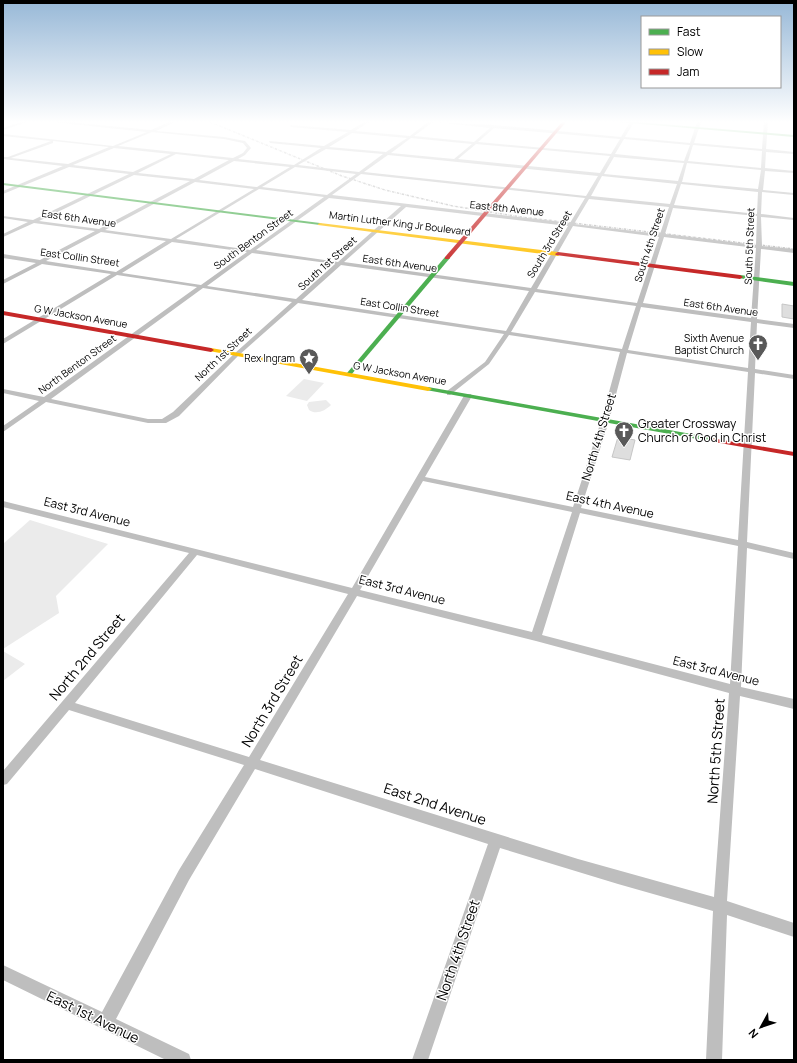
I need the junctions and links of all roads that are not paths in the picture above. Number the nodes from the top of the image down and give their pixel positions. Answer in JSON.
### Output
{"nodes":[{"id":1,"x":54,"y":172,"type":"edge"},
{"id":2,"x":121,"y":172,"type":"edge"},
{"id":3,"x":137,"y":172,"type":"edge"},
{"id":4,"x":210,"y":172,"type":"edge"},
{"id":5,"x":284,"y":172,"type":"edge"},
{"id":6,"x":346,"y":172,"type":"edge"},
{"id":7,"x":519,"y":172,"type":"edge"},
{"id":8,"x":568,"y":172,"type":"edge"},
{"id":9,"x":603,"y":172,"type":"edge"},
{"id":10,"x":682,"y":172,"type":"edge"},
{"id":11,"x":763,"y":172,"type":"edge"},
{"id":12,"x":134,"y":173,"type":"junction"},
{"id":13,"x":359,"y":173,"type":"junction"},
{"id":14,"x":601,"y":175,"type":"junction"},
{"id":15,"x":194,"y":180,"type":"junction"},
{"id":16,"x":678,"y":183,"type":"junction"},
{"id":17,"x":3,"y":184,"type":"edge"},
{"id":18,"x":19,"y":186,"type":"junction"},
{"id":19,"x":259,"y":187,"type":"junction"},
{"id":20,"x":506,"y":189,"type":"junction"},
{"id":21,"x":760,"y":191,"type":"junction"},
{"id":22,"x":3,"y":193,"type":"edge"},
{"id":23,"x":794,"y":194,"type":"edge"},
{"id":24,"x":89,"y":195,"type":"junction"},
{"id":25,"x":327,"y":196,"type":"junction"},
{"id":26,"x":588,"y":197,"type":"junction"},
{"id":27,"x":152,"y":204,"type":"junction"},
{"id":28,"x":404,"y":206,"type":"junction"},
{"id":29,"x":671,"y":206,"type":"junction"},
{"id":30,"x":219,"y":212,"type":"junction"},
{"id":31,"x":484,"y":215,"type":"junction"},
{"id":32,"x":760,"y":215,"type":"junction"},
{"id":33,"x":3,"y":217,"type":"edge"},
{"id":34,"x":794,"y":219,"type":"edge"},
{"id":35,"x":34,"y":221,"type":"junction"},
{"id":36,"x":293,"y":221,"type":"junction"},
{"id":37,"x":572,"y":224,"type":"junction"},
{"id":38,"x":100,"y":230,"type":"junction"},
{"id":39,"x":376,"y":231,"type":"junction"},
{"id":40,"x":663,"y":235,"type":"junction"},
{"id":41,"x":3,"y":236,"type":"edge"},
{"id":42,"x":173,"y":240,"type":"junction"},
{"id":43,"x":462,"y":242,"type":"junction"},
{"id":44,"x":759,"y":246,"type":"junction"},
{"id":45,"x":252,"y":251,"type":"junction"},
{"id":46,"x":794,"y":251,"type":"edge"},
{"id":47,"x":554,"y":254,"type":"junction"},
{"id":48,"x":3,"y":256,"type":"edge"},
{"id":49,"x":41,"y":262,"type":"junction"},
{"id":50,"x":339,"y":264,"type":"junction"},
{"id":51,"x":652,"y":266,"type":"junction"},
{"id":52,"x":117,"y":273,"type":"junction"},
{"id":53,"x":433,"y":276,"type":"junction"},
{"id":54,"x":757,"y":279,"type":"junction"},
{"id":55,"x":3,"y":282,"type":"edge"},
{"id":56,"x":794,"y":284,"type":"edge"},
{"id":57,"x":202,"y":286,"type":"junction"},
{"id":58,"x":532,"y":290,"type":"junction"},
{"id":59,"x":297,"y":301,"type":"junction"},
{"id":60,"x":640,"y":305,"type":"junction"},
{"id":61,"x":3,"y":313,"type":"edge"},
{"id":62,"x":399,"y":317,"type":"junction"},
{"id":63,"x":39,"y":320,"type":"junction"},
{"id":64,"x":754,"y":320,"type":"junction"},
{"id":65,"x":794,"y":326,"type":"edge"},
{"id":66,"x":507,"y":333,"type":"junction"},
{"id":67,"x":133,"y":336,"type":"junction"},
{"id":68,"x":3,"y":342,"type":"edge"},
{"id":69,"x":624,"y":352,"type":"junction"},
{"id":70,"x":236,"y":355,"type":"junction"},
{"id":71,"x":752,"y":371,"type":"junction"},
{"id":72,"x":349,"y":374,"type":"junction"},
{"id":73,"x":794,"y":377,"type":"edge"},
{"id":74,"x":3,"y":391,"type":"edge"},
{"id":75,"x":450,"y":393,"type":"junction"},
{"id":76,"x":468,"y":396,"type":"junction"},
{"id":77,"x":45,"y":400,"type":"junction"},
{"id":78,"x":605,"y":421,"type":"junction"},
{"id":79,"x":3,"y":430,"type":"edge"},
{"id":80,"x":747,"y":446,"type":"junction"},
{"id":81,"x":794,"y":454,"type":"edge"},
{"id":82,"x":420,"y":478,"type":"junction"},
{"id":83,"x":3,"y":504,"type":"edge"},
{"id":84,"x":576,"y":510,"type":"junction"},
{"id":85,"x":743,"y":544,"type":"junction"},
{"id":86,"x":194,"y":553,"type":"junction"},
{"id":87,"x":794,"y":556,"type":"edge"},
{"id":88,"x":354,"y":592,"type":"junction"},
{"id":89,"x":536,"y":637,"type":"junction"},
{"id":90,"x":735,"y":690,"type":"junction"},
{"id":91,"x":794,"y":704,"type":"edge"},
{"id":92,"x":67,"y":705,"type":"junction"},
{"id":93,"x":253,"y":762,"type":"junction"},
{"id":94,"x":3,"y":780,"type":"edge"},
{"id":95,"x":496,"y":840,"type":"junction"},
{"id":96,"x":720,"y":904,"type":"junction"},
{"id":97,"x":794,"y":930,"type":"edge"},
{"id":98,"x":3,"y":972,"type":"edge"},
{"id":99,"x":105,"y":1023,"type":"junction"},
{"id":100,"x":182,"y":1060,"type":"edge"},
{"id":101,"x":420,"y":1060,"type":"edge"},
{"id":102,"x":714,"y":1060,"type":"edge"}],
"edges":[{"from":1,"to":18,"type":"street"},
{"from":2,"to":12,"type":"street","name":"East 8th Avenue"},
{"from":3,"to":12,"type":"street"},
{"from":4,"to":15,"type":"street"},
{"from":5,"to":19,"type":"street"},
{"from":6,"to":13,"type":"street"},
{"from":7,"to":20,"type":"street"},
{"from":8,"to":14,"type":"street"},
{"from":9,"to":14,"type":"street","name":"South 3rd Street"},
{"from":10,"to":16,"type":"street","name":"South 4th Street"},
{"from":11,"to":21,"type":"street","name":"South 5th Street"},
{"from":12,"to":15,"type":"street","name":"East 8th Avenue"},
{"from":12,"to":24,"type":"street"},
{"from":13,"to":20,"type":"street"},
{"from":13,"to":25,"type":"street","name":"South Benton Street"},
{"from":14,"to":16,"type":"street"},
{"from":14,"to":26,"type":"street","name":"South 3rd Street"},
{"from":15,"to":19,"type":"street","name":"East 8th Avenue"},
{"from":15,"to":27,"type":"street"},
{"from":16,"to":21,"type":"street"},
{"from":16,"to":29,"type":"street","name":"South 4th Street"},
{"from":17,"to":18,"type":"street","name":"Martin Luther King Jr Boulevard"},
{"from":18,"to":22,"type":"street"},
{"from":18,"to":24,"type":"street","name":"Martin Luther King Jr Boulevard"},
{"from":19,"to":25,"type":"street","name":"East 8th Avenue"},
{"from":19,"to":30,"type":"street"},
{"from":20,"to":26,"type":"street"},
{"from":20,"to":31,"type":"street"},
{"from":21,"to":23,"type":"street"},
{"from":21,"to":32,"type":"street","name":"South 5th Street"},
{"from":24,"to":27,"type":"street","name":"Martin Luther King Jr Boulevard"},
{"from":24,"to":35,"type":"street"},
{"from":25,"to":28,"type":"street","name":"East 8th Avenue"},
{"from":25,"to":36,"type":"street","name":"South Benton Street"},
{"from":26,"to":29,"type":"street"},
{"from":26,"to":37,"type":"street","name":"South 3rd Street"},
{"from":27,"to":30,"type":"street","name":"Martin Luther King Jr Boulevard"},
{"from":27,"to":38,"type":"street"},
{"from":28,"to":31,"type":"street","name":"East 8th Avenue"},
{"from":28,"to":39,"type":"street","name":"South 1st Street"},
{"from":29,"to":32,"type":"street"},
{"from":29,"to":40,"type":"street","name":"South 4th Street"},
{"from":30,"to":36,"type":"street","name":"Martin Luther King Jr Boulevard"},
{"from":30,"to":42,"type":"street"},
{"from":31,"to":37,"type":"street","name":"East 8th Avenue"},
{"from":31,"to":43,"type":"street"},
{"from":32,"to":34,"type":"street"},
{"from":32,"to":44,"type":"street","name":"South 5th Street"},
{"from":33,"to":35,"type":"street","name":"East 6th Avenue"},
{"from":35,"to":38,"type":"street","name":"East 6th Avenue"},
{"from":35,"to":41,"type":"street"},
{"from":36,"to":39,"type":"street","name":"Martin Luther King Jr Boulevard"},
{"from":36,"to":45,"type":"street","name":"South Benton Street"},
{"from":37,"to":40,"type":"street","name":"East 8th Avenue"},
{"from":37,"to":47,"type":"street","name":"South 3rd Street"},
{"from":38,"to":42,"type":"street","name":"East 6th Avenue"},
{"from":38,"to":49,"type":"street"},
{"from":39,"to":43,"type":"street","name":"Martin Luther King Jr Boulevard"},
{"from":39,"to":50,"type":"street","name":"South 1st Street"},
{"from":40,"to":44,"type":"street","name":"East 8th Avenue"},
{"from":40,"to":51,"type":"street","name":"South 4th Street"},
{"from":42,"to":45,"type":"street","name":"East 6th Avenue"},
{"from":42,"to":52,"type":"street"},
{"from":43,"to":47,"type":"street","name":"Martin Luther King Jr Boulevard"},
{"from":43,"to":53,"type":"street"},
{"from":44,"to":46,"type":"street","name":"East 8th Avenue"},
{"from":44,"to":54,"type":"street","name":"South 5th Street"},
{"from":45,"to":50,"type":"street","name":"East 6th Avenue"},
{"from":45,"to":57,"type":"street","name":"South Benton Street"},
{"from":47,"to":51,"type":"street","name":"Martin Luther King Jr Boulevard"},
{"from":47,"to":58,"type":"street","name":"South 3rd Street"},
{"from":48,"to":49,"type":"street","name":"East Collin Street"},
{"from":49,"to":52,"type":"street","name":"East Collin Street"},
{"from":49,"to":55,"type":"street"},
{"from":50,"to":53,"type":"street","name":"East 6th Avenue"},
{"from":50,"to":59,"type":"street","name":"South 1st Street"},
{"from":51,"to":54,"type":"street","name":"Martin Luther King Jr Boulevard"},
{"from":51,"to":60,"type":"street","name":"South 4th Street"},
{"from":52,"to":57,"type":"street","name":"East Collin Street"},
{"from":52,"to":63,"type":"street"},
{"from":53,"to":58,"type":"street","name":"East 6th Avenue"},
{"from":53,"to":62,"type":"street"},
{"from":54,"to":56,"type":"street","name":"Martin Luther King Jr Boulevard"},
{"from":54,"to":64,"type":"street","name":"South 5th Street"},
{"from":57,"to":59,"type":"street","name":"East Collin Street"},
{"from":57,"to":67,"type":"street","name":"North Benton Street"},
{"from":58,"to":60,"type":"street","name":"East 6th Avenue"},
{"from":58,"to":66,"type":"street","name":"South 3rd Street"},
{"from":59,"to":62,"type":"street","name":"East Collin Street"},
{"from":59,"to":70,"type":"street","name":"North 1st Street"},
{"from":60,"to":64,"type":"street","name":"East 6th Avenue"},
{"from":60,"to":69,"type":"street","name":"South 4th Street"},
{"from":61,"to":63,"type":"street","name":"G W Jackson Avenue"},
{"from":62,"to":66,"type":"street","name":"East Collin Street"},
{"from":62,"to":72,"type":"street"},
{"from":63,"to":67,"type":"street","name":"G W Jackson Avenue"},
{"from":63,"to":68,"type":"street"},
{"from":64,"to":65,"type":"street","name":"East 6th Avenue"},
{"from":64,"to":71,"type":"street","name":"South 5th Street"},
{"from":66,"to":69,"type":"street","name":"East Collin Street"},
{"from":66,"to":75,"type":"street"},
{"from":67,"to":70,"type":"street","name":"G W Jackson Avenue"},
{"from":67,"to":77,"type":"street","name":"North Benton Street"},
{"from":69,"to":71,"type":"street","name":"East Collin Street"},
{"from":69,"to":78,"type":"street","name":"North 4th Street"},
{"from":70,"to":72,"type":"street","name":"G W Jackson Avenue"},
{"from":70,"to":77,"type":"street","name":"North 1st Street"},
{"from":71,"to":73,"type":"street","name":"East Collin Street"},
{"from":71,"to":80,"type":"street","name":"North 5th Street"},
{"from":72,"to":75,"type":"street","name":"G W Jackson Avenue"},
{"from":74,"to":77,"type":"street"},
{"from":75,"to":76,"type":"street","name":"G W Jackson Avenue"},
{"from":76,"to":78,"type":"street","name":"G W Jackson Avenue"},
{"from":76,"to":82,"type":"street","name":"North 3rd Street"},
{"from":77,"to":79,"type":"street","name":"North Benton Street"},
{"from":78,"to":80,"type":"street","name":"G W Jackson Avenue"},
{"from":78,"to":84,"type":"street","name":"North 4th Street"},
{"from":80,"to":81,"type":"street","name":"G W Jackson Avenue"},
{"from":80,"to":85,"type":"street","name":"North 5th Street"},
{"from":82,"to":84,"type":"street","name":"East 4th Avenue"},
{"from":82,"to":88,"type":"street","name":"North 3rd Street"},
{"from":83,"to":86,"type":"street","name":"East 3rd Avenue"},
{"from":84,"to":85,"type":"street","name":"East 4th Avenue"},
{"from":84,"to":89,"type":"street","name":"North 4th Street"},
{"from":85,"to":87,"type":"street","name":"East 4th Avenue"},
{"from":85,"to":90,"type":"street","name":"North 5th Street"},
{"from":86,"to":88,"type":"street","name":"East 3rd Avenue"},
{"from":86,"to":92,"type":"street","name":"North 2nd Street"},
{"from":88,"to":89,"type":"street","name":"East 3rd Avenue"},
{"from":88,"to":93,"type":"street","name":"North 3rd Street"},
{"from":89,"to":90,"type":"street","name":"East 3rd Avenue"},
{"from":90,"to":91,"type":"street","name":"East 3rd Avenue"},
{"from":90,"to":96,"type":"street","name":"North 5th Street"},
{"from":92,"to":93,"type":"street","name":"East 2nd Avenue"},
{"from":92,"to":94,"type":"street","name":"North 2nd Street"},
{"from":93,"to":95,"type":"street","name":"East 2nd Avenue"},
{"from":93,"to":99,"type":"street","name":"North 3rd Street"},
{"from":95,"to":96,"type":"street","name":"East 2nd Avenue"},
{"from":95,"to":101,"type":"street","name":"North 4th Street"},
{"from":96,"to":97,"type":"street","name":"East 2nd Avenue"},
{"from":96,"to":102,"type":"street","name":"North 5th Street"},
{"from":98,"to":99,"type":"street","name":"East 1st Avenue"},
{"from":99,"to":100,"type":"street","name":"East 1st Avenue"}]}
